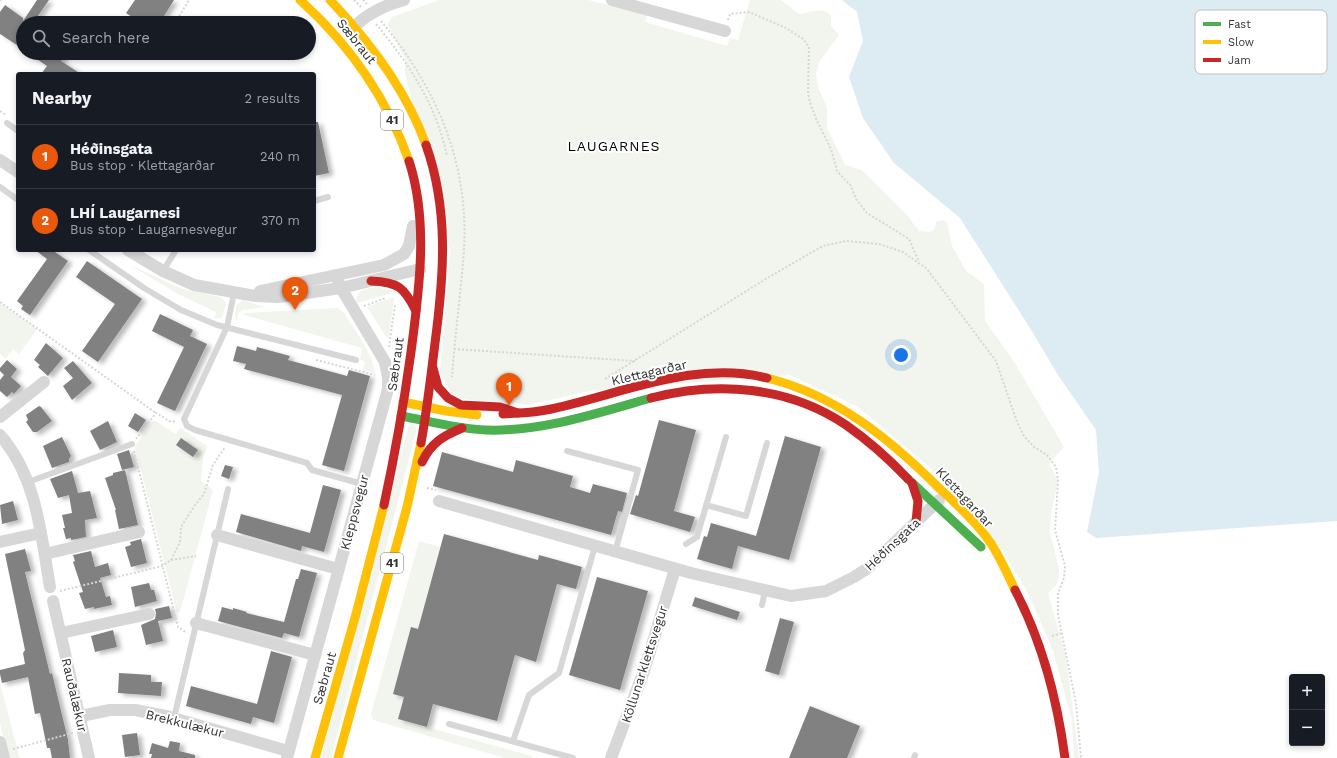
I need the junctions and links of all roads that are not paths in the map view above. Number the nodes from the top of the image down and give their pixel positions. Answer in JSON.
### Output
{"nodes":[{"id":1,"x":300,"y":0,"type":"edge"},
{"id":2,"x":330,"y":0,"type":"edge"},
{"id":3,"x":404,"y":0,"type":"edge"},
{"id":4,"x":612,"y":0,"type":"edge"},
{"id":5,"x":356,"y":25,"type":"junction"},
{"id":6,"x":725,"y":31,"type":"road end"},
{"id":7,"x":7,"y":123,"type":"dead end"},
{"id":8,"x":16,"y":130,"type":"edge"},
{"id":9,"x":0,"y":160,"type":"edge"},
{"id":10,"x":16,"y":171,"type":"edge"},
{"id":11,"x":0,"y":187,"type":"edge"},
{"id":12,"x":328,"y":197,"type":"dead end"},
{"id":13,"x":416,"y":197,"type":"junction"},
{"id":14,"x":16,"y":199,"type":"edge"},
{"id":15,"x":316,"y":200,"type":"edge"},
{"id":16,"x":444,"y":249,"type":"junction"},
{"id":17,"x":92,"y":252,"type":"edge"},
{"id":18,"x":131,"y":252,"type":"edge"},
{"id":19,"x":175,"y":252,"type":"edge"},
{"id":20,"x":420,"y":269,"type":"junction"},
{"id":21,"x":163,"y":271,"type":"junction"},
{"id":22,"x":336,"y":276,"type":"junction"},
{"id":23,"x":371,"y":281,"type":"junction"},
{"id":24,"x":341,"y":288,"type":"junction"},
{"id":25,"x":237,"y":294,"type":"junction"},
{"id":26,"x":416,"y":311,"type":"junction"},
{"id":27,"x":227,"y":328,"type":"junction"},
{"id":28,"x":356,"y":360,"type":"dead end"},
{"id":29,"x":432,"y":365,"type":"junction"},
{"id":30,"x":44,"y":382,"type":"dead end"},
{"id":31,"x":403,"y":402,"type":"junction"},
{"id":32,"x":426,"y":407,"type":"junction"},
{"id":33,"x":518,"y":413,"type":"junction"},
{"id":34,"x":401,"y":416,"type":"junction"},
{"id":35,"x":0,"y":417,"type":"edge"},
{"id":36,"x":424,"y":420,"type":"junction"},
{"id":37,"x":462,"y":428,"type":"junction"},
{"id":38,"x":0,"y":435,"type":"edge"},
{"id":39,"x":726,"y":437,"type":"dead end"},
{"id":40,"x":767,"y":443,"type":"dead end"},
{"id":41,"x":132,"y":444,"type":"road end"},
{"id":42,"x":567,"y":451,"type":"dead end"},
{"id":43,"x":911,"y":480,"type":"junction"},
{"id":44,"x":28,"y":482,"type":"junction"},
{"id":45,"x":413,"y":482,"type":"junction"},
{"id":46,"x":362,"y":484,"type":"junction"},
{"id":47,"x":228,"y":489,"type":"dead end"},
{"id":48,"x":946,"y":494,"type":"junction"},
{"id":49,"x":439,"y":501,"type":"dead end"},
{"id":50,"x":934,"y":504,"type":"junction"},
{"id":51,"x":706,"y":505,"type":"junction"},
{"id":52,"x":916,"y":522,"type":"junction"},
{"id":53,"x":139,"y":532,"type":"dead end"},
{"id":54,"x":41,"y":533,"type":"junction"},
{"id":55,"x":217,"y":535,"type":"junction"},
{"id":56,"x":0,"y":542,"type":"edge"},
{"id":57,"x":686,"y":544,"type":"dead end"},
{"id":58,"x":595,"y":546,"type":"junction"},
{"id":59,"x":615,"y":552,"type":"junction"},
{"id":60,"x":44,"y":554,"type":"junction"},
{"id":61,"x":338,"y":569,"type":"junction"},
{"id":62,"x":675,"y":569,"type":"junction"},
{"id":63,"x":1013,"y":584,"type":"junction"},
{"id":64,"x":765,"y":591,"type":"junction"},
{"id":65,"x":762,"y":605,"type":"dead end"},
{"id":66,"x":149,"y":614,"type":"dead end"},
{"id":67,"x":196,"y":623,"type":"junction"},
{"id":68,"x":61,"y":633,"type":"junction"},
{"id":69,"x":315,"y":655,"type":"junction"},
{"id":70,"x":81,"y":716,"type":"junction"},
{"id":71,"x":174,"y":718,"type":"junction"},
{"id":72,"x":449,"y":724,"type":"dead end"},
{"id":73,"x":513,"y":741,"type":"junction"},
{"id":74,"x":288,"y":755,"type":"edge"},
{"id":75,"x":89,"y":758,"type":"edge"},
{"id":76,"x":315,"y":758,"type":"edge"},
{"id":77,"x":338,"y":758,"type":"edge"},
{"id":78,"x":572,"y":758,"type":"edge"},
{"id":79,"x":611,"y":758,"type":"edge"},
{"id":80,"x":1065,"y":758,"type":"edge"}],
"edges":[{"from":1,"to":13,"type":"main road","name":"Sæbraut","number":"41"},
{"from":2,"to":5,"type":"main road","name":"Sæbraut","number":"41"},
{"from":3,"to":5,"type":"street"},
{"from":4,"to":6,"type":"street"},
{"from":5,"to":16,"type":"main road","name":"Sæbraut","number":"41"},
{"from":7,"to":8,"type":"lane"},
{"from":9,"to":10,"type":"street"},
{"from":11,"to":14,"type":"lane"},
{"from":12,"to":15,"type":"lane"},
{"from":13,"to":20,"type":"main road","name":"Sæbraut","number":"41"},
{"from":13,"to":22,"type":"street"},
{"from":16,"to":20,"type":"main road"},
{"from":16,"to":29,"type":"main road","name":"Sæbraut","number":"41"},
{"from":17,"to":27,"type":"lane"},
{"from":18,"to":21,"type":"street"},
{"from":19,"to":21,"type":"lane"},
{"from":20,"to":23,"type":"street"},
{"from":20,"to":26,"type":"main road","name":"Sæbraut","number":"41"},
{"from":21,"to":25,"type":"street"},
{"from":22,"to":24,"type":"street","name":"Kleppsvegur"},
{"from":22,"to":25,"type":"street"},
{"from":23,"to":24,"type":"street"},
{"from":23,"to":26,"type":"main road"},
{"from":24,"to":25,"type":"street"},
{"from":24,"to":46,"type":"street","name":"Kleppsvegur"},
{"from":25,"to":27,"type":"lane"},
{"from":26,"to":31,"type":"main road","name":"Sæbraut","number":"41"},
{"from":27,"to":28,"type":"lane"},
{"from":27,"to":46,"type":"lane"},
{"from":29,"to":32,"type":"main road","name":"Sæbraut","number":"41"},
{"from":29,"to":33,"type":"main road"},
{"from":30,"to":35,"type":"street"},
{"from":31,"to":32,"type":"main road","name":"Klettagarðar"},
{"from":31,"to":34,"type":"main road","name":"Sæbraut","number":"41"},
{"from":32,"to":33,"type":"main road","name":"Klettagarðar"},
{"from":32,"to":36,"type":"main road","name":"Sæbraut","number":"41"},
{"from":33,"to":48,"type":"main road","name":"Klettagarðar"},
{"from":34,"to":36,"type":"main road","name":"Klettagarðar"},
{"from":34,"to":76,"type":"main road","name":"Sæbraut","number":"41"},
{"from":36,"to":37,"type":"main road","name":"Klettagarðar"},
{"from":36,"to":45,"type":"main road","name":"Sæbraut","number":"41"},
{"from":37,"to":43,"type":"main road","name":"Klettagarðar"},
{"from":37,"to":45,"type":"main road"},
{"from":38,"to":44,"type":"street","name":"Rauðalækur"},
{"from":39,"to":51,"type":"lane"},
{"from":40,"to":51,"type":"lane"},
{"from":41,"to":44,"type":"lane"},
{"from":42,"to":59,"type":"lane"},
{"from":43,"to":50,"type":"main road","name":"Klettagarðar"},
{"from":43,"to":52,"type":"main road"},
{"from":44,"to":54,"type":"street","name":"Rauðalækur"},
{"from":45,"to":77,"type":"main road","name":"Sæbraut","number":"41"},
{"from":46,"to":61,"type":"street","name":"Kleppsvegur"},
{"from":47,"to":55,"type":"lane"},
{"from":48,"to":50,"type":"street","name":"Héðinsgata"},
{"from":48,"to":63,"type":"main road","name":"Klettagarðar"},
{"from":49,"to":58,"type":"street","name":"Héðinsgata"},
{"from":50,"to":52,"type":"street","name":"Héðinsgata"},
{"from":50,"to":63,"type":"main road","name":"Klettagarðar"},
{"from":51,"to":57,"type":"lane"},
{"from":52,"to":64,"type":"street","name":"Héðinsgata"},
{"from":53,"to":60,"type":"street"},
{"from":54,"to":56,"type":"street"},
{"from":54,"to":60,"type":"street","name":"Rauðalækur"},
{"from":55,"to":61,"type":"street"},
{"from":55,"to":67,"type":"lane"},
{"from":58,"to":59,"type":"street","name":"Héðinsgata"},
{"from":58,"to":73,"type":"lane"},
{"from":59,"to":62,"type":"street","name":"Héðinsgata"},
{"from":60,"to":68,"type":"street","name":"Rauðalækur"},
{"from":61,"to":69,"type":"street","name":"Kleppsvegur"},
{"from":62,"to":64,"type":"street","name":"Héðinsgata"},
{"from":62,"to":79,"type":"street","name":"Köllunarklettsvegur"},
{"from":63,"to":80,"type":"main road","name":"Klettagarðar"},
{"from":64,"to":65,"type":"lane"},
{"from":66,"to":68,"type":"street"},
{"from":67,"to":69,"type":"street"},
{"from":67,"to":71,"type":"lane"},
{"from":68,"to":70,"type":"street","name":"Rauðalækur"},
{"from":69,"to":74,"type":"street","name":"Kleppsvegur"},
{"from":70,"to":71,"type":"street","name":"Brekkulækur"},
{"from":70,"to":75,"type":"street","name":"Rauðalækur"},
{"from":71,"to":74,"type":"street","name":"Brekkulækur"},
{"from":72,"to":73,"type":"lane"},
{"from":73,"to":78,"type":"lane"}]}
